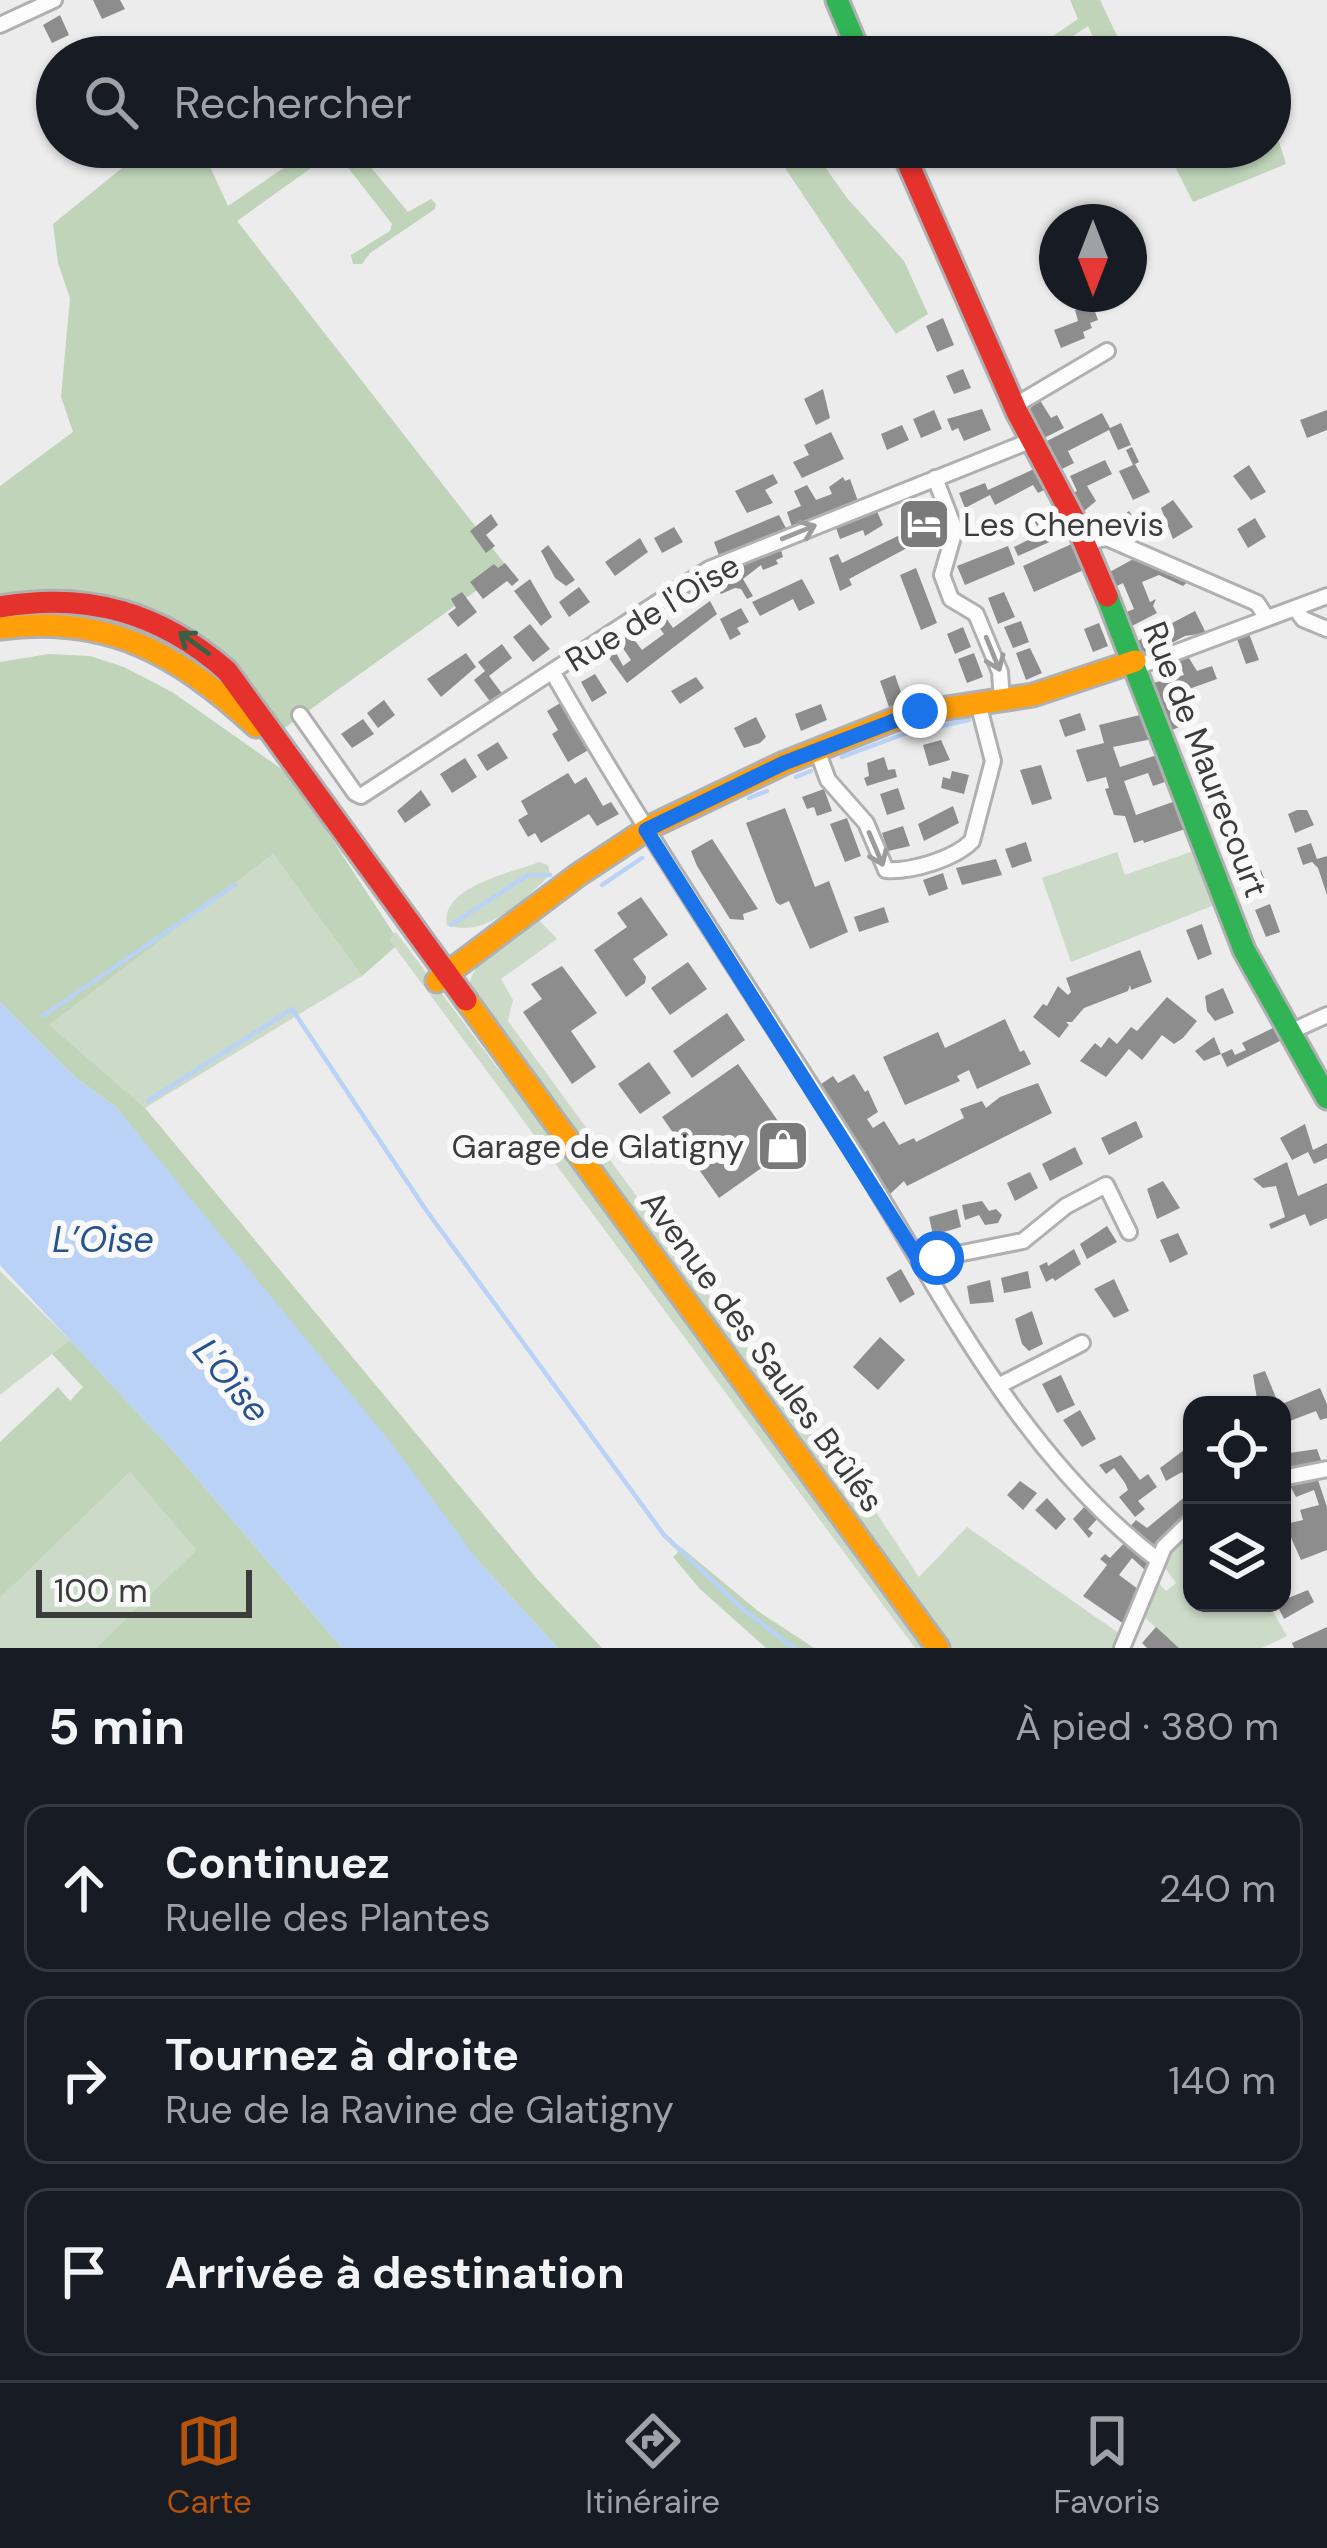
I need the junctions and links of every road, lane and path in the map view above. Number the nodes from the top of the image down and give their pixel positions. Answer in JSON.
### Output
{"nodes":[{"id":1,"x":55,"y":0,"type":"edge"},
{"id":2,"x":837,"y":0,"type":"edge"},
{"id":3,"x":0,"y":26,"type":"edge"},
{"id":4,"x":852,"y":36,"type":"edge"},
{"id":5,"x":910,"y":168,"type":"edge"},
{"id":6,"x":1107,"y":352,"type":"dead end"},
{"id":7,"x":1014,"y":406,"type":"junction"},
{"id":8,"x":1030,"y":441,"type":"junction"},
{"id":9,"x":934,"y":478,"type":"junction"},
{"id":10,"x":1083,"y":542,"type":"junction"},
{"id":11,"x":1327,"y":596,"type":"edge"},
{"id":12,"x":0,"y":607,"type":"edge"},
{"id":13,"x":1295,"y":608,"type":"junction"},
{"id":14,"x":1268,"y":618,"type":"junction"},
{"id":15,"x":0,"y":628,"type":"edge"},
{"id":16,"x":1327,"y":629,"type":"edge"},
{"id":17,"x":1136,"y":664,"type":"junction"},
{"id":18,"x":553,"y":673,"type":"junction"},
{"id":19,"x":1002,"y":700,"type":"junction"},
{"id":20,"x":978,"y":703,"type":"junction"},
{"id":21,"x":300,"y":716,"type":"dead end"},
{"id":22,"x":817,"y":750,"type":"junction"},
{"id":23,"x":294,"y":765,"type":"junction"},
{"id":24,"x":646,"y":830,"type":"junction"},
{"id":25,"x":443,"y":976,"type":"junction"},
{"id":26,"x":1327,"y":1016,"type":"edge"},
{"id":27,"x":1288,"y":1033,"type":"junction"},
{"id":28,"x":1327,"y":1098,"type":"edge"},
{"id":29,"x":1130,"y":1232,"type":"dead end"},
{"id":30,"x":922,"y":1265,"type":"junction"},
{"id":31,"x":1082,"y":1343,"type":"dead end"},
{"id":32,"x":998,"y":1386,"type":"junction"},
{"id":33,"x":1327,"y":1469,"type":"edge"},
{"id":34,"x":1291,"y":1476,"type":"edge"},
{"id":35,"x":1183,"y":1528,"type":"edge"},
{"id":36,"x":1158,"y":1560,"type":"junction"},
{"id":37,"x":938,"y":1648,"type":"edge"},
{"id":38,"x":1123,"y":1648,"type":"edge"}],
"edges":[{"from":1,"to":3,"type":"street"},
{"from":2,"to":4,"type":"main road"},
{"from":5,"to":7,"type":"main road","name":"Rue de Maurecourt"},
{"from":6,"to":7,"type":"street"},
{"from":7,"to":8,"type":"main road","name":"Rue de Maurecourt"},
{"from":8,"to":9,"type":"street","name":"Rue de l'Oise"},
{"from":8,"to":10,"type":"main road","name":"Rue de Maurecourt"},
{"from":18,"to":9,"type":"street","name":"Rue de l'Oise","one_way":true},
{"from":9,"to":19,"type":"street","one_way":true},
{"from":10,"to":14,"type":"street"},
{"from":10,"to":17,"type":"main road","name":"Rue de Maurecourt"},
{"from":11,"to":13,"type":"street"},
{"from":23,"to":12,"type":"main road","one_way":true},
{"from":13,"to":14,"type":"street"},
{"from":13,"to":16,"type":"street"},
{"from":14,"to":17,"type":"street"},
{"from":15,"to":23,"type":"main road"},
{"from":17,"to":19,"type":"main road"},
{"from":17,"to":27,"type":"main road","name":"Rue de Maurecourt"},
{"from":18,"to":21,"type":"street","name":"Rue de l'Oise"},
{"from":18,"to":24,"type":"street"},
{"from":19,"to":20,"type":"main road"},
{"from":20,"to":22,"type":"main road"},
{"from":22,"to":20,"type":"street","one_way":true},
{"from":22,"to":24,"type":"main road"},
{"from":23,"to":25,"type":"main road","name":"Avenue des Saules Brûlés"},
{"from":24,"to":25,"type":"main road"},
{"from":24,"to":30,"type":"street"},
{"from":25,"to":37,"type":"main road","name":"Avenue des Saules Brûlés"},
{"from":26,"to":27,"type":"street"},
{"from":27,"to":28,"type":"main road","name":"Rue de Maurecourt"},
{"from":29,"to":30,"type":"street"},
{"from":30,"to":32,"type":"street"},
{"from":31,"to":32,"type":"street"},
{"from":32,"to":36,"type":"street"},
{"from":33,"to":34,"type":"street"},
{"from":35,"to":36,"type":"street"},
{"from":36,"to":38,"type":"street"}]}
